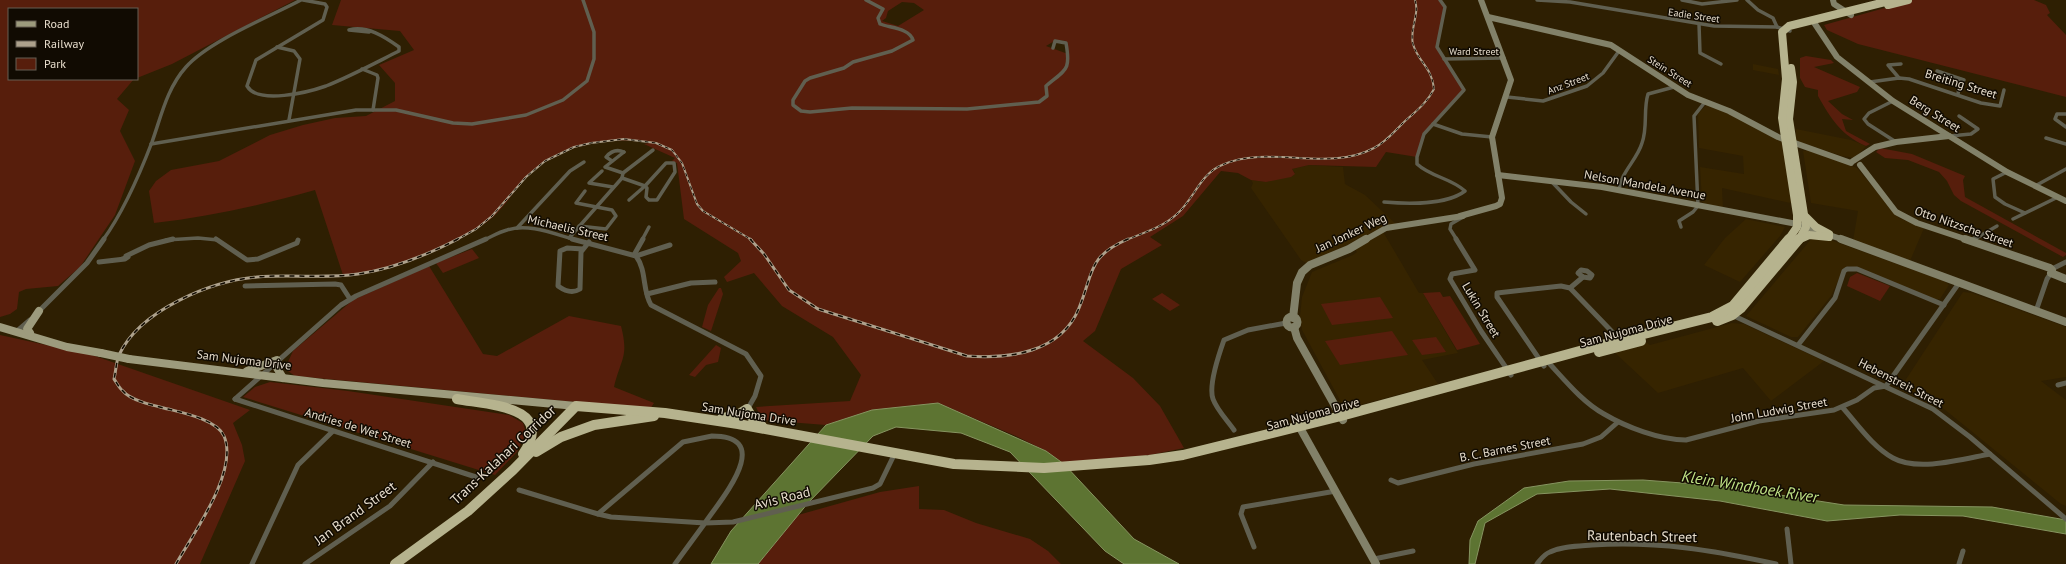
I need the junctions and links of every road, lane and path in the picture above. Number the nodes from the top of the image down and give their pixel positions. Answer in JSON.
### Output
{"nodes":[{"id":1,"x":302,"y":0,"type":"edge"},
{"id":2,"x":583,"y":0,"type":"edge"},
{"id":3,"x":866,"y":0,"type":"edge"},
{"id":4,"x":1440,"y":0,"type":"edge"},
{"id":5,"x":1481,"y":0,"type":"edge"},
{"id":6,"x":1537,"y":0,"type":"edge"},
{"id":7,"x":1584,"y":0,"type":"edge"},
{"id":8,"x":1682,"y":0,"type":"edge"},
{"id":9,"x":1738,"y":0,"type":"edge"},
{"id":10,"x":1748,"y":0,"type":"edge"},
{"id":11,"x":1833,"y":0,"type":"edge"},
{"id":12,"x":1894,"y":0,"type":"edge"},
{"id":13,"x":1908,"y":0,"type":"edge"},
{"id":14,"x":1585,"y":5,"type":"junction"},
{"id":15,"x":1849,"y":14,"type":"junction"},
{"id":16,"x":1488,"y":17,"type":"junction"},
{"id":17,"x":1815,"y":23,"type":"junction"},
{"id":18,"x":1699,"y":24,"type":"junction"},
{"id":19,"x":1784,"y":29,"type":"junction"},
{"id":20,"x":369,"y":32,"type":"dead end"},
{"id":21,"x":278,"y":47,"type":"junction"},
{"id":22,"x":1053,"y":48,"type":"dead end"},
{"id":23,"x":1619,"y":50,"type":"junction"},
{"id":24,"x":1504,"y":58,"type":"junction"},
{"id":25,"x":1444,"y":59,"type":"junction"},
{"id":26,"x":1721,"y":64,"type":"dead end"},
{"id":27,"x":1901,"y":64,"type":"dead end"},
{"id":28,"x":362,"y":69,"type":"junction"},
{"id":29,"x":1937,"y":71,"type":"dead end"},
{"id":30,"x":1899,"y":78,"type":"junction"},
{"id":31,"x":1870,"y":82,"type":"junction"},
{"id":32,"x":1674,"y":87,"type":"junction"},
{"id":33,"x":2004,"y":90,"type":"dead end"},
{"id":34,"x":294,"y":92,"type":"junction"},
{"id":35,"x":1958,"y":94,"type":"junction"},
{"id":36,"x":1507,"y":96,"type":"junction"},
{"id":37,"x":1893,"y":100,"type":"junction"},
{"id":38,"x":1705,"y":102,"type":"junction"},
{"id":39,"x":373,"y":110,"type":"junction"},
{"id":40,"x":2066,"y":114,"type":"edge"},
{"id":41,"x":1959,"y":116,"type":"dead end"},
{"id":42,"x":289,"y":120,"type":"junction"},
{"id":43,"x":1433,"y":124,"type":"junction"},
{"id":44,"x":2066,"y":127,"type":"edge"},
{"id":45,"x":1949,"y":136,"type":"junction"},
{"id":46,"x":1492,"y":137,"type":"junction"},
{"id":47,"x":2046,"y":138,"type":"dead end"},
{"id":48,"x":1788,"y":141,"type":"junction"},
{"id":49,"x":1896,"y":142,"type":"junction"},
{"id":50,"x":151,"y":144,"type":"junction"},
{"id":51,"x":2066,"y":144,"type":"edge"},
{"id":52,"x":653,"y":150,"type":"dead end"},
{"id":53,"x":612,"y":161,"type":"dead end"},
{"id":54,"x":584,"y":162,"type":"dead end"},
{"id":55,"x":1856,"y":162,"type":"junction"},
{"id":56,"x":2066,"y":170,"type":"edge"},
{"id":57,"x":602,"y":171,"type":"dead end"},
{"id":58,"x":2007,"y":172,"type":"junction"},
{"id":59,"x":1498,"y":175,"type":"junction"},
{"id":60,"x":622,"y":176,"type":"junction"},
{"id":61,"x":1551,"y":181,"type":"junction"},
{"id":62,"x":645,"y":186,"type":"junction"},
{"id":63,"x":2035,"y":186,"type":"junction"},
{"id":64,"x":613,"y":187,"type":"junction"},
{"id":65,"x":1620,"y":190,"type":"junction"},
{"id":66,"x":585,"y":191,"type":"dead end"},
{"id":67,"x":2058,"y":197,"type":"junction"},
{"id":68,"x":629,"y":200,"type":"dead end"},
{"id":69,"x":2066,"y":201,"type":"edge"},
{"id":70,"x":1384,"y":202,"type":"dead end"},
{"id":71,"x":597,"y":206,"type":"junction"},
{"id":72,"x":1698,"y":206,"type":"junction"},
{"id":73,"x":1490,"y":208,"type":"junction"},
{"id":74,"x":2024,"y":213,"type":"junction"},
{"id":75,"x":1586,"y":214,"type":"dead end"},
{"id":76,"x":1467,"y":215,"type":"junction"},
{"id":77,"x":1460,"y":216,"type":"junction"},
{"id":78,"x":1806,"y":218,"type":"junction"},
{"id":79,"x":2013,"y":219,"type":"dead end"},
{"id":80,"x":1797,"y":225,"type":"junction"},
{"id":81,"x":579,"y":226,"type":"junction"},
{"id":82,"x":1997,"y":226,"type":"dead end"},
{"id":83,"x":649,"y":227,"type":"dead end"},
{"id":84,"x":1681,"y":227,"type":"dead end"},
{"id":85,"x":517,"y":228,"type":"junction"},
{"id":86,"x":1806,"y":228,"type":"junction"},
{"id":87,"x":1829,"y":235,"type":"junction"},
{"id":88,"x":569,"y":238,"type":"junction"},
{"id":89,"x":298,"y":240,"type":"dead end"},
{"id":90,"x":1799,"y":240,"type":"junction"},
{"id":91,"x":1971,"y":241,"type":"junction"},
{"id":92,"x":589,"y":242,"type":"junction"},
{"id":93,"x":670,"y":245,"type":"dead end"},
{"id":94,"x":583,"y":249,"type":"junction"},
{"id":95,"x":635,"y":255,"type":"junction"},
{"id":96,"x":2066,"y":262,"type":"edge"},
{"id":97,"x":87,"y":264,"type":"junction"},
{"id":98,"x":2051,"y":271,"type":"junction"},
{"id":99,"x":1583,"y":277,"type":"dead end"},
{"id":100,"x":2066,"y":279,"type":"edge"},
{"id":101,"x":715,"y":282,"type":"dead end"},
{"id":102,"x":1956,"y":282,"type":"junction"},
{"id":103,"x":245,"y":286,"type":"dead end"},
{"id":104,"x":1570,"y":288,"type":"junction"},
{"id":105,"x":647,"y":294,"type":"junction"},
{"id":106,"x":350,"y":299,"type":"junction"},
{"id":107,"x":1944,"y":306,"type":"junction"},
{"id":108,"x":39,"y":311,"type":"junction"},
{"id":109,"x":2036,"y":311,"type":"junction"},
{"id":110,"x":1728,"y":314,"type":"junction"},
{"id":111,"x":1293,"y":318,"type":"junction"},
{"id":112,"x":2066,"y":322,"type":"edge"},
{"id":113,"x":0,"y":323,"type":"edge"},
{"id":114,"x":1286,"y":323,"type":"junction"},
{"id":115,"x":0,"y":327,"type":"edge"},
{"id":116,"x":1294,"y":327,"type":"junction"},
{"id":117,"x":18,"y":330,"type":"junction"},
{"id":118,"x":30,"y":332,"type":"junction"},
{"id":119,"x":1622,"y":342,"type":"junction"},
{"id":120,"x":1798,"y":345,"type":"junction"},
{"id":121,"x":98,"y":353,"type":"junction"},
{"id":122,"x":277,"y":360,"type":"junction"},
{"id":123,"x":1546,"y":364,"type":"junction"},
{"id":124,"x":242,"y":373,"type":"junction"},
{"id":125,"x":1510,"y":373,"type":"junction"},
{"id":126,"x":261,"y":375,"type":"junction"},
{"id":127,"x":283,"y":378,"type":"junction"},
{"id":128,"x":2066,"y":384,"type":"edge"},
{"id":129,"x":1886,"y":386,"type":"junction"},
{"id":130,"x":2058,"y":386,"type":"dead end"},
{"id":131,"x":392,"y":389,"type":"junction"},
{"id":132,"x":235,"y":399,"type":"joint"},
{"id":133,"x":457,"y":399,"type":"junction"},
{"id":134,"x":575,"y":407,"type":"junction"},
{"id":135,"x":1843,"y":408,"type":"junction"},
{"id":136,"x":747,"y":409,"type":"junction"},
{"id":137,"x":671,"y":415,"type":"junction"},
{"id":138,"x":654,"y":416,"type":"junction"},
{"id":139,"x":1342,"y":418,"type":"junction"},
{"id":140,"x":708,"y":419,"type":"junction"},
{"id":141,"x":1618,"y":422,"type":"junction"},
{"id":142,"x":738,"y":424,"type":"junction"},
{"id":143,"x":1300,"y":428,"type":"junction"},
{"id":144,"x":775,"y":430,"type":"junction"},
{"id":145,"x":1234,"y":430,"type":"dead end"},
{"id":146,"x":332,"y":432,"type":"junction"},
{"id":147,"x":895,"y":453,"type":"junction"},
{"id":148,"x":1990,"y":454,"type":"junction"},
{"id":149,"x":433,"y":462,"type":"junction"},
{"id":150,"x":513,"y":470,"type":"junction"},
{"id":151,"x":476,"y":477,"type":"dead end"},
{"id":152,"x":1390,"y":480,"type":"dead end"},
{"id":153,"x":519,"y":490,"type":"dead end"},
{"id":154,"x":1336,"y":491,"type":"junction"},
{"id":155,"x":598,"y":514,"type":"junction"},
{"id":156,"x":2066,"y":519,"type":"edge"},
{"id":157,"x":705,"y":523,"type":"junction"},
{"id":158,"x":1787,"y":529,"type":"dead end"},
{"id":159,"x":1254,"y":547,"type":"dead end"},
{"id":160,"x":1413,"y":551,"type":"dead end"},
{"id":161,"x":1963,"y":551,"type":"dead end"},
{"id":162,"x":1375,"y":562,"type":"edge"},
{"id":163,"x":252,"y":564,"type":"edge"},
{"id":164,"x":305,"y":564,"type":"edge"},
{"id":165,"x":394,"y":564,"type":"edge"},
{"id":166,"x":675,"y":564,"type":"edge"},
{"id":167,"x":1537,"y":564,"type":"edge"},
{"id":168,"x":1776,"y":564,"type":"edge"},
{"id":169,"x":1791,"y":564,"type":"edge"},
{"id":170,"x":1959,"y":564,"type":"edge"}],
"edges":[{"from":1,"to":21,"type":"street"},
{"from":1,"to":50,"type":"street"},
{"from":2,"to":39,"type":"street"},
{"from":3,"to":22,"type":"street"},
{"from":4,"to":25,"type":"street"},
{"from":5,"to":16,"type":"main road"},
{"from":6,"to":14,"type":"street","name":"Eadie Street"},
{"from":7,"to":14,"type":"street"},
{"from":8,"to":9,"type":"street"},
{"from":10,"to":19,"type":"street"},
{"from":11,"to":15,"type":"main road"},
{"from":12,"to":15,"type":"highway"},
{"from":13,"to":15,"type":"highway"},
{"from":14,"to":18,"type":"street","name":"Eadie Street"},
{"from":15,"to":17,"type":"highway"},
{"from":16,"to":23,"type":"main road","name":"Stein Street"},
{"from":16,"to":24,"type":"main road"},
{"from":17,"to":19,"type":"highway"},
{"from":17,"to":31,"type":"main road","name":"Berg Street"},
{"from":18,"to":19,"type":"street","name":"Eadie Street"},
{"from":18,"to":26,"type":"street"},
{"from":19,"to":48,"type":"highway"},
{"from":20,"to":28,"type":"street"},
{"from":21,"to":34,"type":"street"},
{"from":21,"to":34,"type":"street"},
{"from":23,"to":32,"type":"main road","name":"Stein Street"},
{"from":23,"to":36,"type":"street","name":"Anz Street"},
{"from":24,"to":25,"type":"street","name":"Ward Street"},
{"from":24,"to":36,"type":"main road"},
{"from":25,"to":43,"type":"street"},
{"from":27,"to":30,"type":"street"},
{"from":28,"to":34,"type":"street"},
{"from":28,"to":39,"type":"street"},
{"from":29,"to":35,"type":"street"},
{"from":30,"to":31,"type":"street","name":"Breiting Street"},
{"from":30,"to":35,"type":"street","name":"Breiting Street"},
{"from":31,"to":37,"type":"main road","name":"Berg Street"},
{"from":32,"to":38,"type":"main road","name":"Stein Street"},
{"from":32,"to":65,"type":"street"},
{"from":33,"to":35,"type":"street","name":"Breiting Street"},
{"from":34,"to":42,"type":"street"},
{"from":36,"to":46,"type":"main road"},
{"from":37,"to":45,"type":"main road","name":"Berg Street"},
{"from":37,"to":49,"type":"street"},
{"from":38,"to":48,"type":"main road","name":"Stein Street"},
{"from":38,"to":72,"type":"street"},
{"from":39,"to":42,"type":"street"},
{"from":40,"to":44,"type":"street"},
{"from":41,"to":45,"type":"street"},
{"from":42,"to":50,"type":"street"},
{"from":43,"to":46,"type":"street"},
{"from":43,"to":70,"type":"street"},
{"from":45,"to":49,"type":"main road"},
{"from":45,"to":58,"type":"main road","name":"Berg Street"},
{"from":46,"to":59,"type":"main road"},
{"from":47,"to":51,"type":"street"},
{"from":48,"to":55,"type":"main road","name":"Stein Street"},
{"from":48,"to":78,"type":"highway"},
{"from":48,"to":80,"type":"highway"},
{"from":49,"to":55,"type":"main road"},
{"from":50,"to":97,"type":"street"},
{"from":52,"to":60,"type":"street"},
{"from":53,"to":60,"type":"street"},
{"from":54,"to":85,"type":"street"},
{"from":55,"to":91,"type":"main road","name":"Otto Nitzsche Street"},
{"from":56,"to":63,"type":"street"},
{"from":57,"to":64,"type":"street"},
{"from":58,"to":63,"type":"main road","name":"Berg Street"},
{"from":58,"to":74,"type":"street"},
{"from":59,"to":61,"type":"main road","name":"Nelson Mandela Avenue"},
{"from":59,"to":73,"type":"main road"},
{"from":60,"to":62,"type":"street"},
{"from":60,"to":64,"type":"street"},
{"from":61,"to":65,"type":"main road","name":"Nelson Mandela Avenue"},
{"from":61,"to":75,"type":"street"},
{"from":62,"to":62,"type":"street"},
{"from":62,"to":68,"type":"street"},
{"from":63,"to":67,"type":"main road","name":"Berg Street"},
{"from":64,"to":71,"type":"street"},
{"from":65,"to":72,"type":"main road","name":"Nelson Mandela Avenue"},
{"from":66,"to":71,"type":"street"},
{"from":67,"to":69,"type":"main road","name":"Berg Street"},
{"from":67,"to":74,"type":"street"},
{"from":71,"to":81,"type":"street"},
{"from":71,"to":81,"type":"street"},
{"from":72,"to":80,"type":"main road","name":"Nelson Mandela Avenue"},
{"from":72,"to":84,"type":"street"},
{"from":73,"to":76,"type":"main road","name":"Jan Jonker Weg"},
{"from":73,"to":77,"type":"main road","name":"Jan Jonker Weg"},
{"from":74,"to":79,"type":"street"},
{"from":76,"to":77,"type":"main road","name":"Jan Jonker Weg"},
{"from":76,"to":125,"type":"street","name":"Lukin Street"},
{"from":77,"to":111,"type":"main road","name":"Jan Jonker Weg"},
{"from":78,"to":86,"type":"highway"},
{"from":78,"to":87,"type":"highway"},
{"from":80,"to":86,"type":"main road","name":"Nelson Mandela Avenue"},
{"from":80,"to":110,"type":"highway","name":"Sam Nujoma Drive"},
{"from":81,"to":88,"type":"street"},
{"from":82,"to":91,"type":"street"},
{"from":83,"to":95,"type":"street"},
{"from":85,"to":88,"type":"street","name":"Michaelis Street"},
{"from":85,"to":106,"type":"street","name":"Michaelis Street"},
{"from":86,"to":87,"type":"main road","name":"Nelson Mandela Avenue"},
{"from":86,"to":90,"type":"highway","name":"Sam Nujoma Drive"},
{"from":87,"to":90,"type":"highway"},
{"from":87,"to":102,"type":"main road","name":"Nelson Mandela Avenue"},
{"from":88,"to":92,"type":"street","name":"Michaelis Street"},
{"from":89,"to":97,"type":"street"},
{"from":90,"to":110,"type":"highway","name":"Sam Nujoma Drive"},
{"from":91,"to":98,"type":"main road","name":"Otto Nitzsche Street"},
{"from":92,"to":94,"type":"street"},
{"from":92,"to":95,"type":"street","name":"Michaelis Street"},
{"from":93,"to":95,"type":"street"},
{"from":94,"to":94,"type":"street"},
{"from":95,"to":105,"type":"street"},
{"from":96,"to":98,"type":"street"},
{"from":97,"to":108,"type":"street"},
{"from":98,"to":100,"type":"main road","name":"Otto Nitzsche Street"},
{"from":98,"to":109,"type":"street"},
{"from":99,"to":104,"type":"street"},
{"from":101,"to":105,"type":"street"},
{"from":102,"to":107,"type":"street"},
{"from":102,"to":109,"type":"main road","name":"Nelson Mandela Avenue"},
{"from":103,"to":106,"type":"street"},
{"from":104,"to":119,"type":"street"},
{"from":104,"to":123,"type":"street","name":"John Ludwig Street"},
{"from":105,"to":136,"type":"street"},
{"from":106,"to":122,"type":"street","name":"Michaelis Street"},
{"from":107,"to":120,"type":"street"},
{"from":107,"to":129,"type":"street"},
{"from":108,"to":117,"type":"street"},
{"from":108,"to":118,"type":"main road"},
{"from":109,"to":112,"type":"main road","name":"Nelson Mandela Avenue"},
{"from":110,"to":119,"type":"highway","name":"Sam Nujoma Drive"},
{"from":110,"to":120,"type":"street","name":"Hebenstreit Street"},
{"from":111,"to":114,"type":"main road"},
{"from":111,"to":116,"type":"main road","name":"Jan Jonker Weg"},
{"from":113,"to":117,"type":"main road","name":"Sam Nujoma Drive"},
{"from":114,"to":116,"type":"main road"},
{"from":114,"to":145,"type":"street"},
{"from":115,"to":117,"type":"main road","name":"Sam Nujoma Drive"},
{"from":116,"to":139,"type":"main road","name":"Jan Jonker Weg"},
{"from":117,"to":118,"type":"main road","name":"Sam Nujoma Drive"},
{"from":117,"to":121,"type":"main road","name":"Sam Nujoma Drive"},
{"from":118,"to":121,"type":"main road","name":"Sam Nujoma Drive"},
{"from":119,"to":123,"type":"highway","name":"Sam Nujoma Drive"},
{"from":120,"to":129,"type":"street","name":"Hebenstreit Street"},
{"from":121,"to":124,"type":"main road","name":"Sam Nujoma Drive","bridge":true},
{"from":122,"to":124,"type":"main road"},
{"from":122,"to":126,"type":"street","name":"Michaelis Street"},
{"from":122,"to":127,"type":"main road"},
{"from":123,"to":125,"type":"highway","name":"Sam Nujoma Drive"},
{"from":123,"to":141,"type":"street","name":"John Ludwig Street"},
{"from":124,"to":126,"type":"main road","name":"Sam Nujoma Drive"},
{"from":125,"to":139,"type":"highway","name":"Sam Nujoma Drive"},
{"from":126,"to":127,"type":"main road","name":"Sam Nujoma Drive"},
{"from":126,"to":132,"type":"street","name":"Michaelis Street"},
{"from":127,"to":131,"type":"main road","name":"Sam Nujoma Drive"},
{"from":128,"to":130,"type":"street"},
{"from":129,"to":135,"type":"street","name":"John Ludwig Street"},
{"from":129,"to":148,"type":"street","name":"Hebenstreit Street"},
{"from":131,"to":133,"type":"main road","name":"Sam Nujoma Drive"},
{"from":131,"to":134,"type":"main road","name":"Sam Nujoma Drive"},
{"from":132,"to":146,"type":"street","name":"Andries de Wet Street"},
{"from":133,"to":134,"type":"main road","name":"Sam Nujoma Drive"},
{"from":133,"to":150,"type":"highway"},
{"from":134,"to":137,"type":"highway","name":"Sam Nujoma Drive"},
{"from":134,"to":138,"type":"highway"},
{"from":134,"to":150,"type":"highway","name":"Trans-Kalahari Corridor"},
{"from":135,"to":141,"type":"street","name":"John Ludwig Street"},
{"from":135,"to":148,"type":"street"},
{"from":136,"to":140,"type":"highway"},
{"from":136,"to":142,"type":"street"},
{"from":136,"to":144,"type":"highway"},
{"from":137,"to":138,"type":"highway"},
{"from":137,"to":140,"type":"highway","name":"Sam Nujoma Drive"},
{"from":138,"to":150,"type":"highway"},
{"from":139,"to":143,"type":"highway","name":"Sam Nujoma Drive"},
{"from":140,"to":142,"type":"highway","name":"Sam Nujoma Drive"},
{"from":141,"to":152,"type":"street","name":"B. C. Barnes Street"},
{"from":142,"to":144,"type":"highway","name":"Sam Nujoma Drive"},
{"from":143,"to":147,"type":"highway","name":"Sam Nujoma Drive"},
{"from":143,"to":154,"type":"main road"},
{"from":144,"to":147,"type":"highway","name":"Sam Nujoma Drive"},
{"from":146,"to":149,"type":"street","name":"Andries de Wet Street"},
{"from":146,"to":163,"type":"street"},
{"from":147,"to":157,"type":"street","name":"Avis Road"},
{"from":148,"to":156,"type":"street","name":"Hebenstreit Street"},
{"from":149,"to":151,"type":"street","name":"Andries de Wet Street"},
{"from":149,"to":164,"type":"street","name":"Jan Brand Street"},
{"from":150,"to":165,"type":"highway","name":"Trans-Kalahari Corridor"},
{"from":153,"to":155,"type":"street","name":"Avis Road"},
{"from":154,"to":159,"type":"street"},
{"from":154,"to":162,"type":"main road"},
{"from":155,"to":157,"type":"street","name":"Avis Road"},
{"from":155,"to":157,"type":"street"},
{"from":157,"to":166,"type":"street"},
{"from":158,"to":169,"type":"street"},
{"from":160,"to":162,"type":"street"},
{"from":161,"to":170,"type":"street"},
{"from":167,"to":168,"type":"street","name":"Rautenbach Street"}]}
